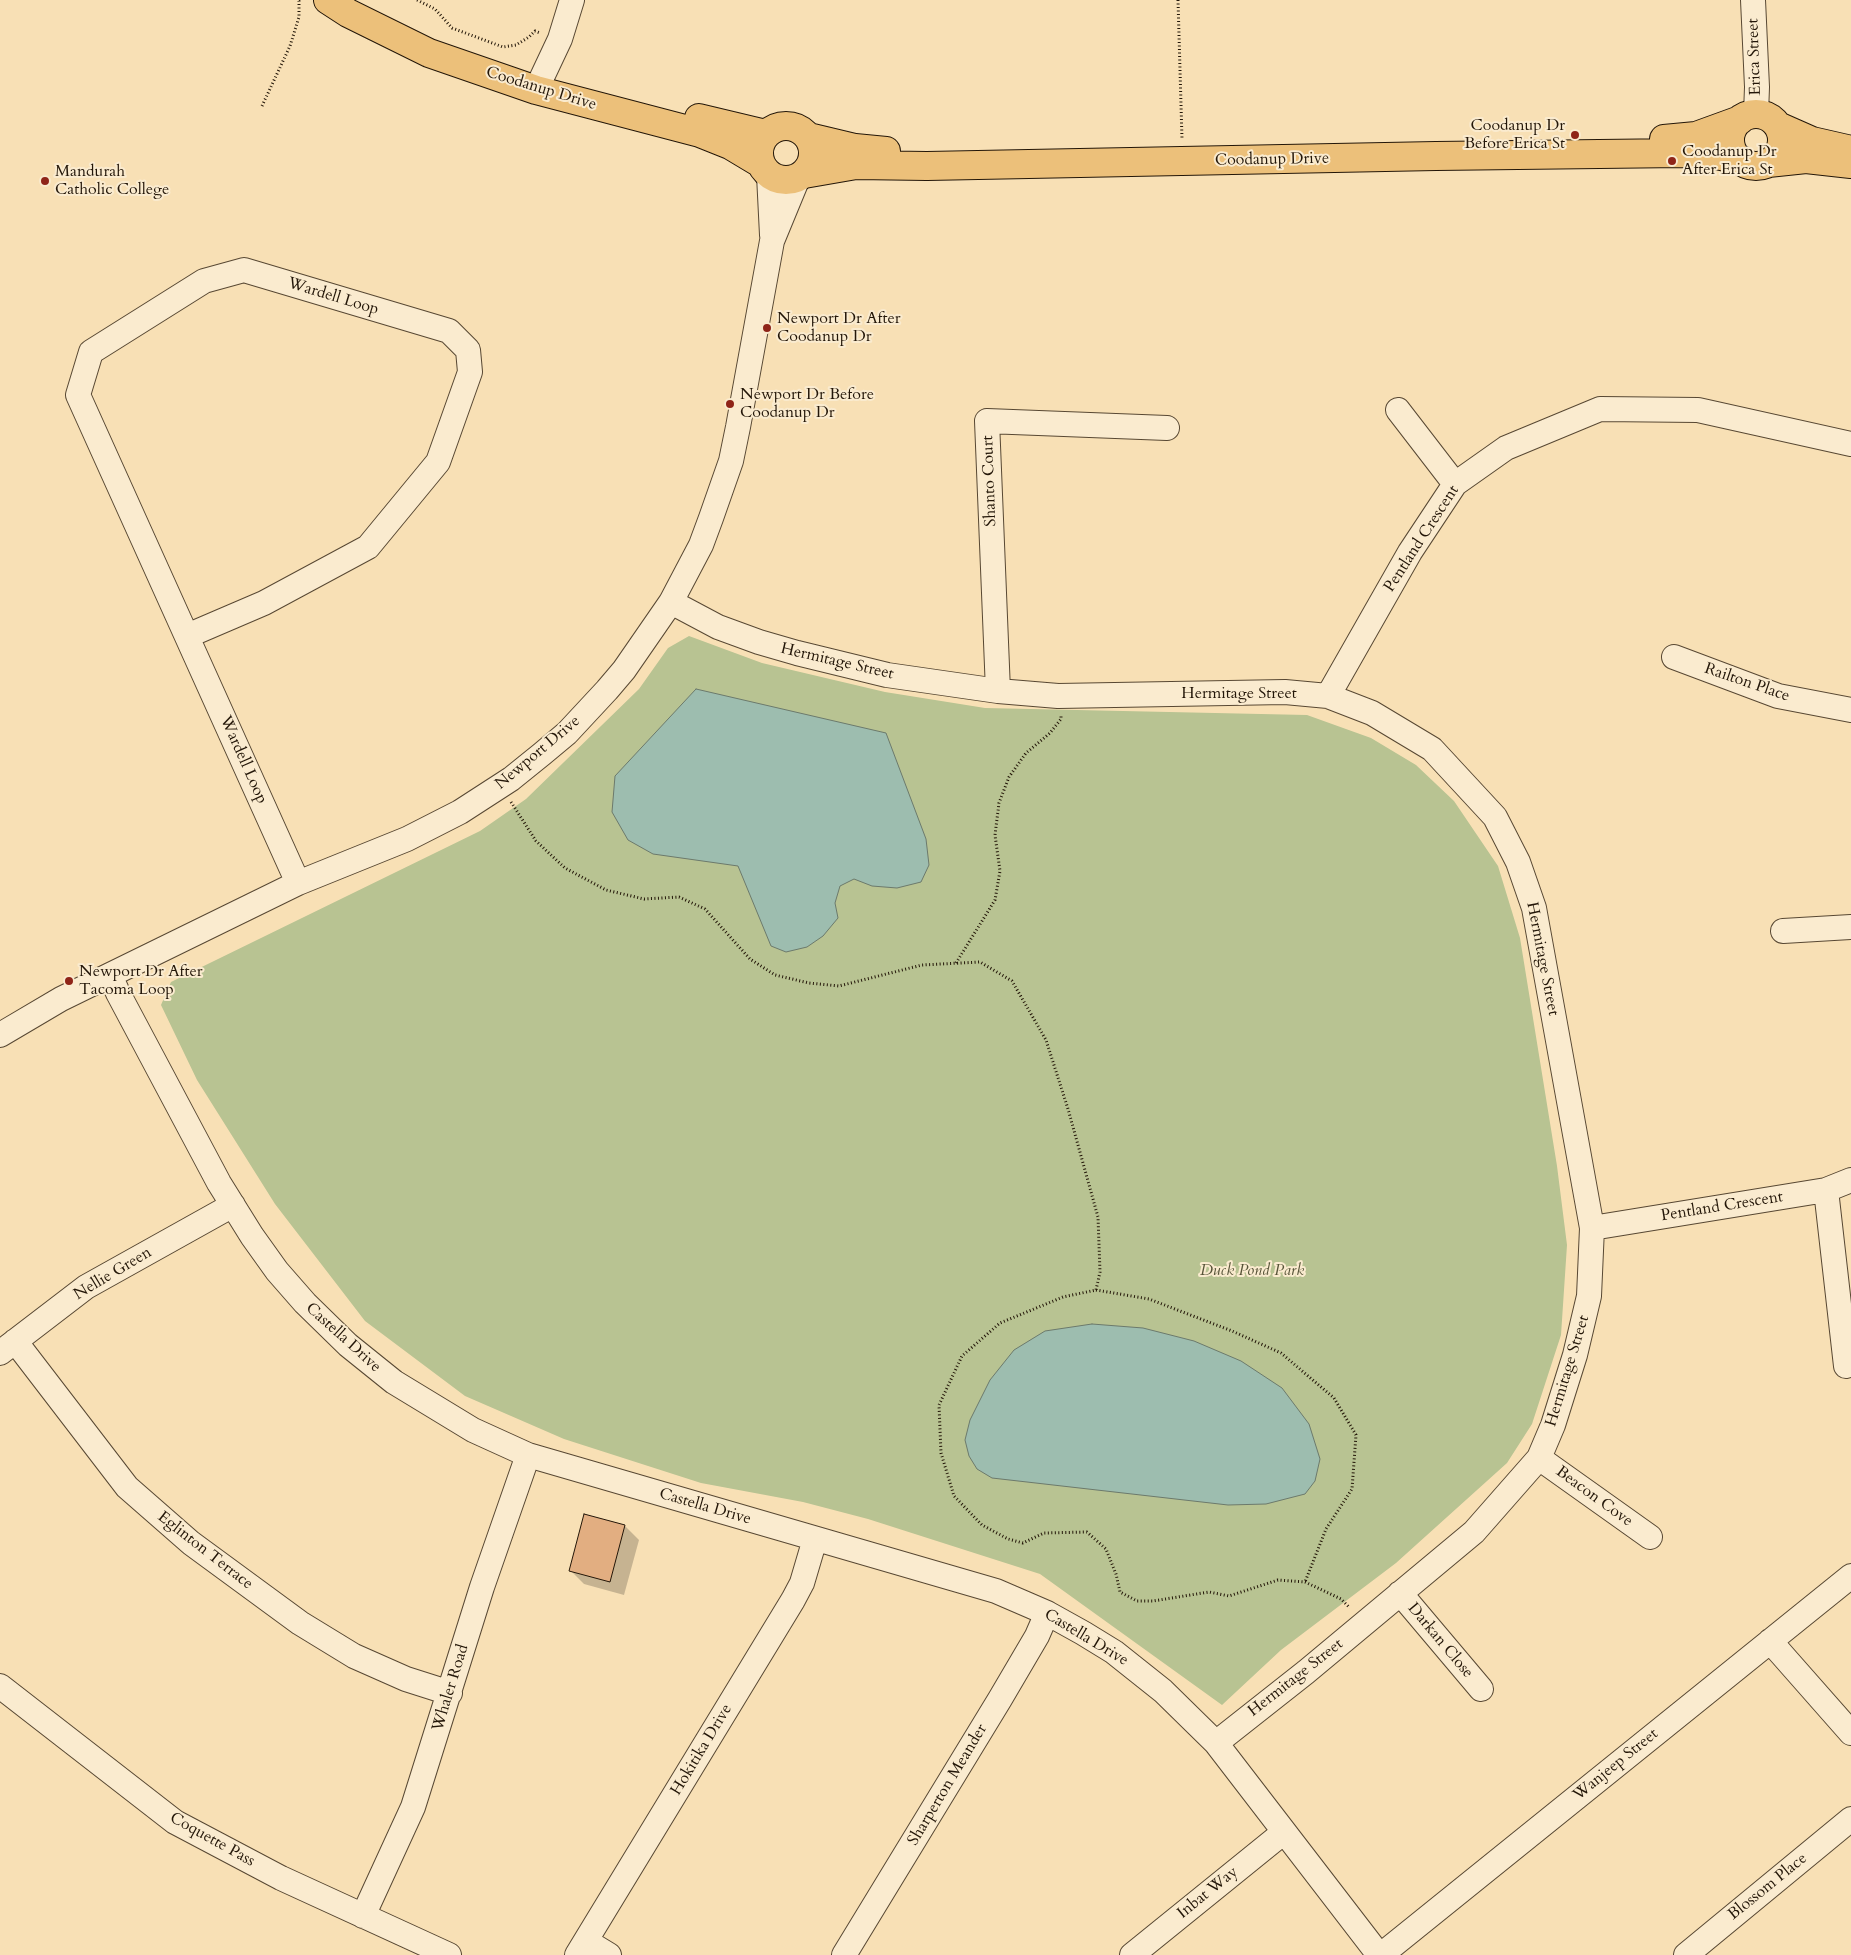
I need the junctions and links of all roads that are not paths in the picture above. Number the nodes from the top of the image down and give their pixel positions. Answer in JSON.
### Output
{"nodes":[{"id":1,"x":572,"y":0,"type":"edge"},
{"id":2,"x":1752,"y":0,"type":"edge"},
{"id":3,"x":337,"y":1,"type":"edge"},
{"id":4,"x":540,"y":83,"type":"junction"},
{"id":5,"x":1758,"y":120,"type":"junction"},
{"id":6,"x":766,"y":134,"type":"junction"},
{"id":7,"x":809,"y":138,"type":"junction"},
{"id":8,"x":1851,"y":150,"type":"edge"},
{"id":9,"x":1741,"y":160,"type":"junction"},
{"id":10,"x":1768,"y":162,"type":"junction"},
{"id":11,"x":1851,"y":164,"type":"edge"},
{"id":12,"x":764,"y":168,"type":"junction"},
{"id":13,"x":801,"y":176,"type":"junction"},
{"id":14,"x":772,"y":242,"type":"junction"},
{"id":15,"x":1398,"y":410,"type":"dead end"},
{"id":16,"x":1167,"y":428,"type":"dead end"},
{"id":17,"x":1851,"y":444,"type":"edge"},
{"id":18,"x":1455,"y":484,"type":"junction"},
{"id":19,"x":671,"y":602,"type":"junction"},
{"id":20,"x":188,"y":636,"type":"junction"},
{"id":21,"x":1674,"y":657,"type":"dead end"},
{"id":22,"x":998,"y":691,"type":"junction"},
{"id":23,"x":1328,"y":696,"type":"junction"},
{"id":24,"x":1851,"y":710,"type":"edge"},
{"id":25,"x":298,"y":883,"type":"junction"},
{"id":26,"x":1851,"y":927,"type":"edge"},
{"id":27,"x":1783,"y":931,"type":"dead end"},
{"id":28,"x":110,"y":975,"type":"junction"},
{"id":29,"x":0,"y":1035,"type":"edge"},
{"id":30,"x":1851,"y":1180,"type":"edge"},
{"id":31,"x":1826,"y":1190,"type":"junction"},
{"id":32,"x":233,"y":1206,"type":"junction"},
{"id":33,"x":1592,"y":1228,"type":"junction"},
{"id":34,"x":7,"y":1347,"type":"edge"},
{"id":35,"x":1846,"y":1366,"type":"dead end"},
{"id":36,"x":528,"y":1455,"type":"junction"},
{"id":37,"x":1539,"y":1458,"type":"junction"},
{"id":38,"x":1650,"y":1537,"type":"dead end"},
{"id":39,"x":816,"y":1539,"type":"junction"},
{"id":40,"x":1851,"y":1576,"type":"edge"},
{"id":41,"x":1400,"y":1593,"type":"junction"},
{"id":42,"x":1047,"y":1613,"type":"junction"},
{"id":43,"x":1770,"y":1641,"type":"junction"},
{"id":44,"x":0,"y":1686,"type":"edge"},
{"id":45,"x":1481,"y":1689,"type":"dead end"},
{"id":46,"x":450,"y":1693,"type":"junction"},
{"id":47,"x":1851,"y":1733,"type":"edge"},
{"id":48,"x":1216,"y":1743,"type":"junction"},
{"id":49,"x":1851,"y":1819,"type":"edge"},
{"id":50,"x":1284,"y":1832,"type":"junction"},
{"id":51,"x":363,"y":1916,"type":"junction"},
{"id":52,"x":581,"y":1948,"type":"edge"},
{"id":53,"x":449,"y":1955,"type":"edge"},
{"id":54,"x":609,"y":1955,"type":"edge"},
{"id":55,"x":844,"y":1955,"type":"edge"},
{"id":56,"x":1132,"y":1955,"type":"edge"},
{"id":57,"x":1380,"y":1955,"type":"edge"},
{"id":58,"x":1686,"y":1955,"type":"edge"}],
"edges":[{"from":1,"to":4,"type":"street"},
{"from":2,"to":5,"type":"street","name":"Erica Street"},
{"from":3,"to":4,"type":"main road","name":"Coodanup Drive"},
{"from":4,"to":6,"type":"main road","name":"Coodanup Drive"},
{"from":4,"to":12,"type":"main road","name":"Coodanup Drive"},
{"from":5,"to":7,"type":"main road","name":"Coodanup Drive"},
{"from":5,"to":8,"type":"main road"},
{"from":5,"to":9,"type":"main road"},
{"from":5,"to":10,"type":"main road"},
{"from":6,"to":7,"type":"main road"},
{"from":6,"to":12,"type":"main road"},
{"from":7,"to":13,"type":"main road"},
{"from":9,"to":10,"type":"main road"},
{"from":9,"to":13,"type":"main road","name":"Coodanup Drive"},
{"from":10,"to":11,"type":"main road"},
{"from":12,"to":13,"type":"main road"},
{"from":12,"to":14,"type":"street","name":"Newport Drive"},
{"from":13,"to":14,"type":"street","name":"Newport Drive"},
{"from":14,"to":19,"type":"street","name":"Newport Drive"},
{"from":15,"to":18,"type":"street"},
{"from":16,"to":22,"type":"street","name":"Shanto Court"},
{"from":17,"to":18,"type":"street","name":"Pentland Crescent"},
{"from":18,"to":23,"type":"street","name":"Pentland Crescent"},
{"from":19,"to":22,"type":"street","name":"Hermitage Street"},
{"from":19,"to":25,"type":"street","name":"Newport Drive"},
{"from":20,"to":20,"type":"street","name":"Wardell Loop"},
{"from":20,"to":25,"type":"street","name":"Wardell Loop"},
{"from":21,"to":24,"type":"street","name":"Railton Place"},
{"from":22,"to":23,"type":"street","name":"Hermitage Street"},
{"from":23,"to":33,"type":"street","name":"Hermitage Street"},
{"from":25,"to":28,"type":"street","name":"Newport Drive"},
{"from":26,"to":27,"type":"street"},
{"from":28,"to":29,"type":"street","name":"Newport Drive"},
{"from":28,"to":32,"type":"street","name":"Castella Drive"},
{"from":30,"to":31,"type":"street","name":"Pentland Crescent"},
{"from":31,"to":33,"type":"street","name":"Pentland Crescent"},
{"from":31,"to":35,"type":"street"},
{"from":32,"to":34,"type":"street","name":"Nellie Green"},
{"from":32,"to":36,"type":"street","name":"Castella Drive"},
{"from":33,"to":37,"type":"street","name":"Hermitage Street"},
{"from":34,"to":46,"type":"street","name":"Eglinton Terrace"},
{"from":36,"to":39,"type":"street","name":"Castella Drive"},
{"from":36,"to":46,"type":"street","name":"Whaler Road"},
{"from":37,"to":38,"type":"street","name":"Beacon Cove"},
{"from":37,"to":41,"type":"street","name":"Hermitage Street"},
{"from":39,"to":42,"type":"street","name":"Castella Drive"},
{"from":39,"to":52,"type":"street","name":"Hokitika Drive"},
{"from":40,"to":43,"type":"street","name":"Wanjeep Street"},
{"from":41,"to":45,"type":"street","name":"Darkan Close"},
{"from":41,"to":48,"type":"street","name":"Hermitage Street"},
{"from":42,"to":48,"type":"street","name":"Castella Drive"},
{"from":42,"to":55,"type":"street","name":"Sharperton Meander"},
{"from":43,"to":47,"type":"street"},
{"from":43,"to":57,"type":"street","name":"Wanjeep Street"},
{"from":44,"to":51,"type":"street","name":"Coquette Pass"},
{"from":46,"to":51,"type":"street","name":"Whaler Road"},
{"from":48,"to":50,"type":"street","name":"Castella Drive"},
{"from":49,"to":58,"type":"street","name":"Blossom Place"},
{"from":50,"to":56,"type":"street","name":"Inbat Way"},
{"from":50,"to":57,"type":"street","name":"Castella Drive"},
{"from":51,"to":53,"type":"street","name":"Coquette Pass"},
{"from":52,"to":54,"type":"street"}]}
